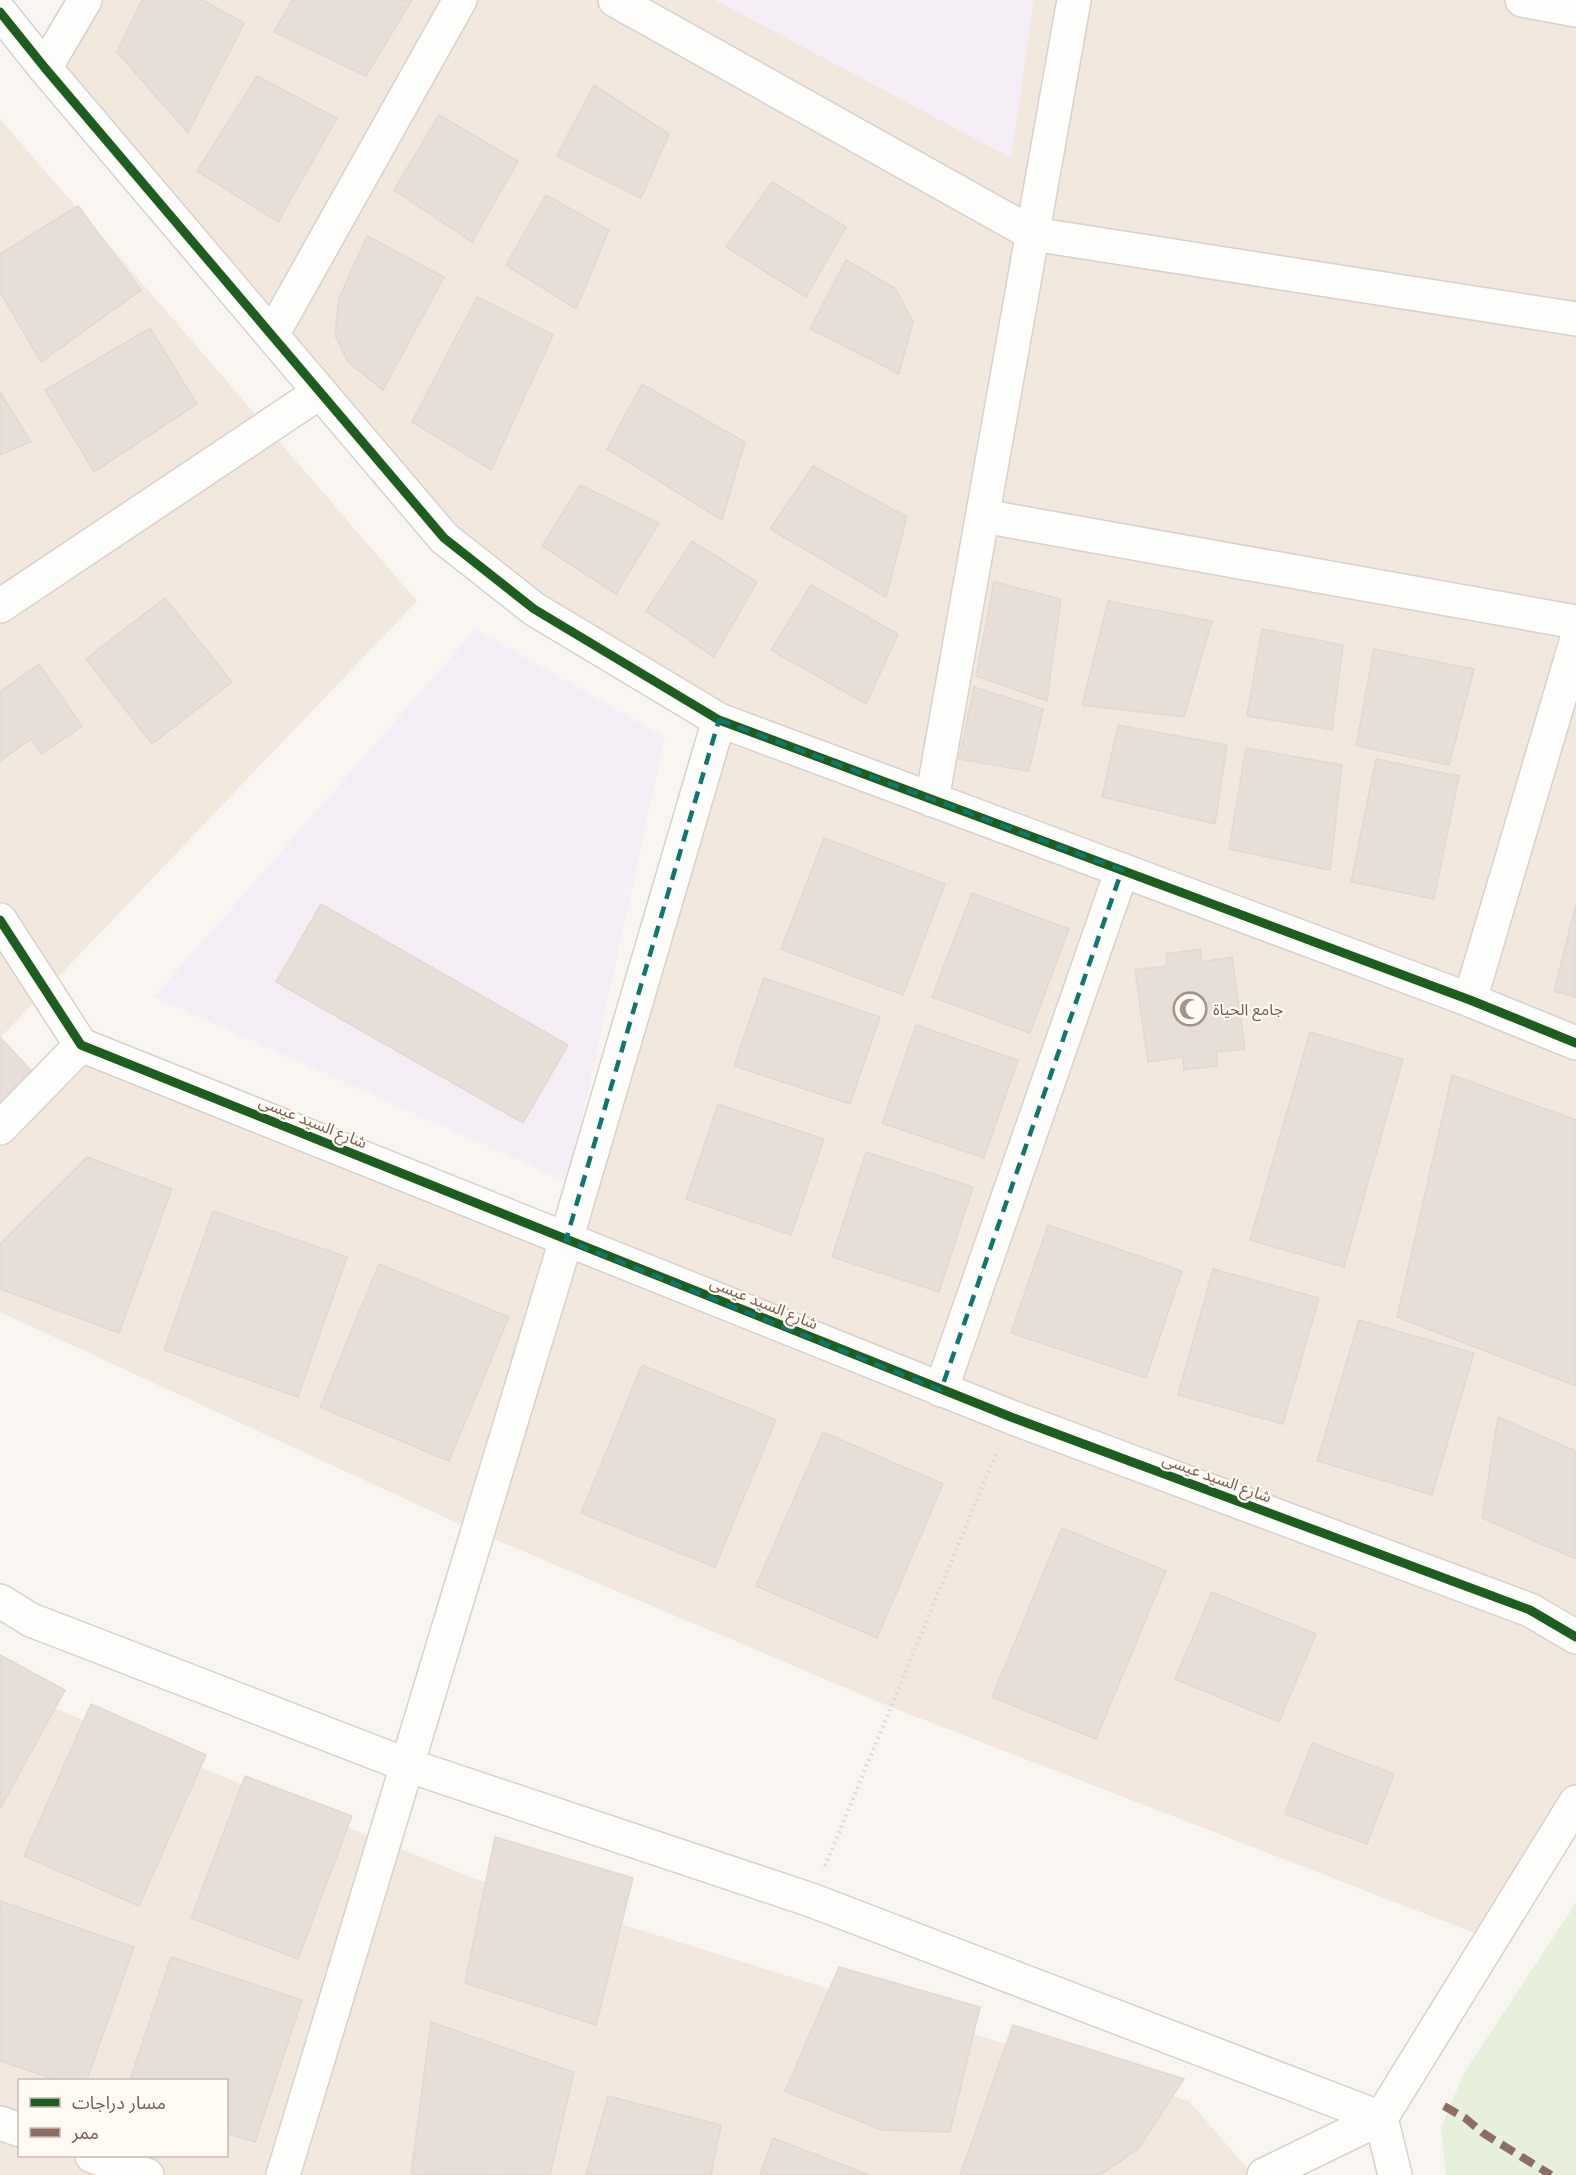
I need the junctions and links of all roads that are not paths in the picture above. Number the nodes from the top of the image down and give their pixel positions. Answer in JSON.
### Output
{"nodes":[{"id":1,"x":85,"y":0,"type":"edge"},
{"id":2,"x":460,"y":0,"type":"edge"},
{"id":3,"x":615,"y":0,"type":"edge"},
{"id":4,"x":1074,"y":0,"type":"edge"},
{"id":5,"x":1522,"y":0,"type":"edge"},
{"id":6,"x":1576,"y":10,"type":"edge"},
{"id":7,"x":6,"y":26,"type":"edge"},
{"id":8,"x":45,"y":68,"type":"junction"},
{"id":9,"x":1033,"y":234,"type":"junction"},
{"id":10,"x":1576,"y":319,"type":"edge"},
{"id":11,"x":272,"y":335,"type":"junction"},
{"id":12,"x":320,"y":392,"type":"junction"},
{"id":13,"x":982,"y":516,"type":"junction"},
{"id":14,"x":0,"y":606,"type":"edge"},
{"id":15,"x":1576,"y":622,"type":"edge"},
{"id":16,"x":1576,"y":642,"type":"edge"},
{"id":17,"x":719,"y":720,"type":"junction"},
{"id":18,"x":932,"y":800,"type":"junction"},
{"id":19,"x":1122,"y":870,"type":"junction"},
{"id":20,"x":0,"y":920,"type":"edge"},
{"id":21,"x":1470,"y":1000,"type":"junction"},
{"id":22,"x":1576,"y":1043,"type":"edge"},
{"id":23,"x":81,"y":1045,"type":"junction"},
{"id":24,"x":0,"y":1128,"type":"edge"},
{"id":25,"x":566,"y":1240,"type":"junction"},
{"id":26,"x":941,"y":1390,"type":"junction"},
{"id":27,"x":0,"y":1601,"type":"edge"},
{"id":28,"x":1576,"y":1637,"type":"edge"},
{"id":29,"x":407,"y":1764,"type":"junction"},
{"id":30,"x":1576,"y":1802,"type":"edge"},
{"id":31,"x":1381,"y":2118,"type":"junction"},
{"id":32,"x":0,"y":2122,"type":"edge"},
{"id":33,"x":18,"y":2129,"type":"edge"},
{"id":34,"x":95,"y":2157,"type":"edge"},
{"id":35,"x":147,"y":2175,"type":"edge"},
{"id":36,"x":283,"y":2175,"type":"edge"},
{"id":37,"x":1264,"y":2175,"type":"edge"},
{"id":38,"x":1395,"y":2175,"type":"edge"}],
"edges":[{"from":1,"to":8,"type":"street"},
{"from":2,"to":11,"type":"street"},
{"from":3,"to":9,"type":"street"},
{"from":4,"to":9,"type":"street"},
{"from":5,"to":6,"type":"street"},
{"from":7,"to":8,"type":"street"},
{"from":8,"to":11,"type":"street"},
{"from":9,"to":10,"type":"street"},
{"from":9,"to":13,"type":"street"},
{"from":11,"to":12,"type":"street"},
{"from":12,"to":14,"type":"street"},
{"from":12,"to":17,"type":"street"},
{"from":13,"to":15,"type":"street"},
{"from":13,"to":18,"type":"street"},
{"from":16,"to":21,"type":"street"},
{"from":17,"to":18,"type":"street"},
{"from":17,"to":25,"type":"street"},
{"from":18,"to":19,"type":"street"},
{"from":19,"to":21,"type":"street"},
{"from":19,"to":26,"type":"street"},
{"from":20,"to":23,"type":"street"},
{"from":21,"to":22,"type":"street"},
{"from":23,"to":24,"type":"street"},
{"from":23,"to":25,"type":"street","name":"شارع السيد عيسى"},
{"from":25,"to":26,"type":"street","name":"شارع السيد عيسى"},
{"from":25,"to":29,"type":"street"},
{"from":26,"to":28,"type":"street","name":"شارع السيد عيسى"},
{"from":27,"to":29,"type":"street"},
{"from":29,"to":31,"type":"street"},
{"from":29,"to":36,"type":"street"},
{"from":30,"to":31,"type":"street"},
{"from":31,"to":37,"type":"street"},
{"from":31,"to":38,"type":"street"},
{"from":32,"to":33,"type":"street"},
{"from":34,"to":35,"type":"street"}]}
